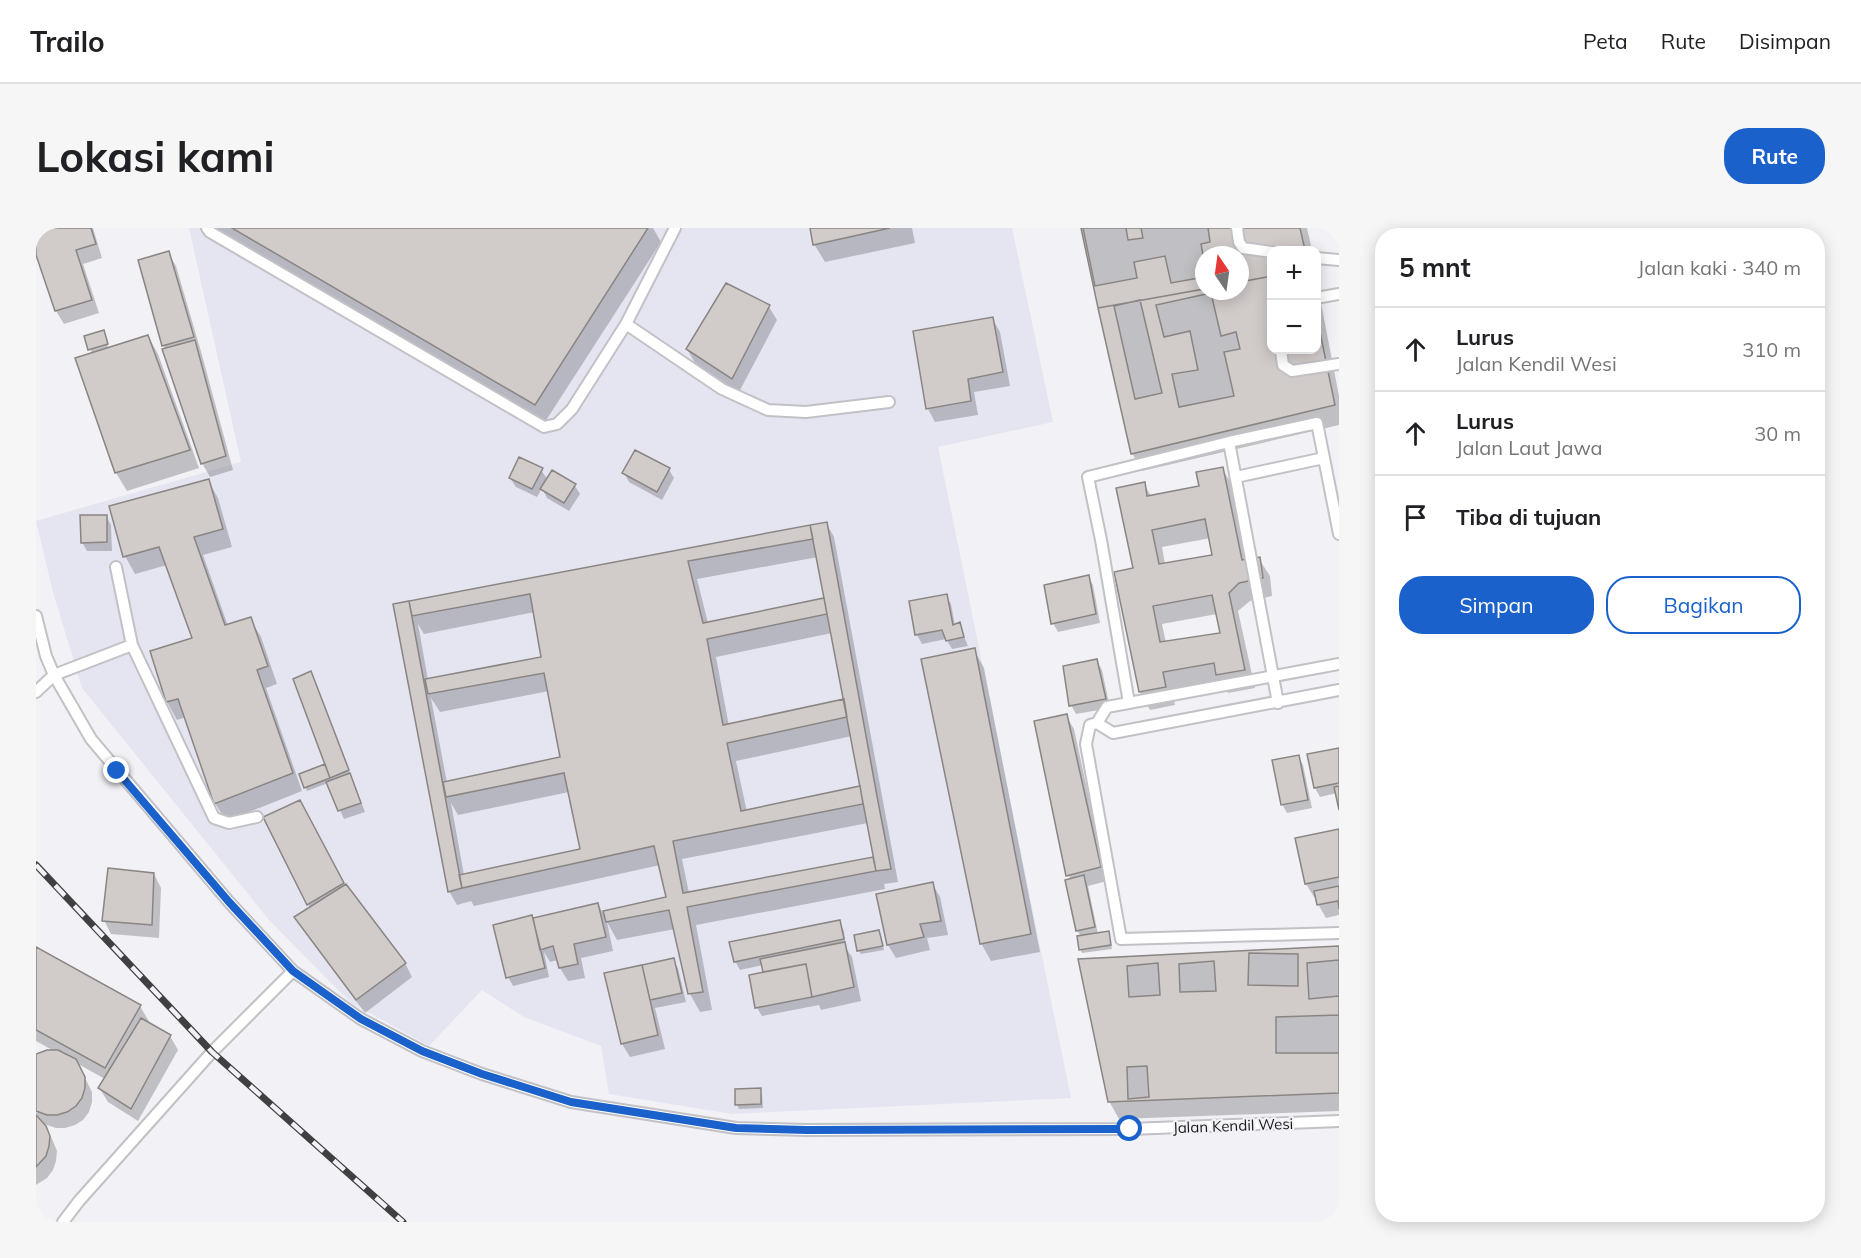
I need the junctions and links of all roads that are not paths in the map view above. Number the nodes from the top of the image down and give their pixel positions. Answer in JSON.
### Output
{"nodes":[{"id":1,"x":207,"y":228,"type":"edge"},
{"id":2,"x":675,"y":228,"type":"edge"},
{"id":3,"x":1237,"y":228,"type":"edge"},
{"id":4,"x":1267,"y":251,"type":"edge"},
{"id":5,"x":1321,"y":258,"type":"edge"},
{"id":6,"x":1339,"y":260,"type":"edge"},
{"id":7,"x":1339,"y":294,"type":"edge"},
{"id":8,"x":1321,"y":297,"type":"edge"},
{"id":9,"x":626,"y":324,"type":"junction"},
{"id":10,"x":1282,"y":354,"type":"edge"},
{"id":11,"x":1339,"y":364,"type":"edge"},
{"id":12,"x":889,"y":402,"type":"dead end"},
{"id":13,"x":1229,"y":442,"type":"junction"},
{"id":14,"x":1324,"y":458,"type":"junction"},
{"id":15,"x":1236,"y":477,"type":"junction"},
{"id":16,"x":1339,"y":534,"type":"edge"},
{"id":17,"x":116,"y":567,"type":"dead end"},
{"id":18,"x":36,"y":616,"type":"edge"},
{"id":19,"x":132,"y":645,"type":"junction"},
{"id":20,"x":1339,"y":664,"type":"edge"},
{"id":21,"x":54,"y":675,"type":"junction"},
{"id":22,"x":1272,"y":676,"type":"junction"},
{"id":23,"x":1339,"y":690,"type":"edge"},
{"id":24,"x":36,"y":692,"type":"edge"},
{"id":25,"x":1129,"y":703,"type":"junction"},
{"id":26,"x":1278,"y":703,"type":"junction"},
{"id":27,"x":1096,"y":723,"type":"junction"},
{"id":28,"x":257,"y":817,"type":"dead end"},
{"id":29,"x":1339,"y":933,"type":"edge"},
{"id":30,"x":293,"y":971,"type":"junction"},
{"id":31,"x":1339,"y":1121,"type":"edge"},
{"id":32,"x":63,"y":1222,"type":"edge"}],
"edges":[{"from":1,"to":9,"type":"lane"},
{"from":2,"to":9,"type":"lane"},
{"from":3,"to":4,"type":"lane"},
{"from":5,"to":6,"type":"lane"},
{"from":7,"to":8,"type":"lane"},
{"from":9,"to":12,"type":"lane"},
{"from":10,"to":11,"type":"lane"},
{"from":13,"to":14,"type":"lane"},
{"from":13,"to":15,"type":"lane"},
{"from":13,"to":25,"type":"lane"},
{"from":14,"to":15,"type":"lane"},
{"from":14,"to":16,"type":"lane"},
{"from":15,"to":22,"type":"lane"},
{"from":17,"to":19,"type":"lane"},
{"from":18,"to":21,"type":"lane","name":"Jalan Kendil Wesi"},
{"from":19,"to":21,"type":"lane"},
{"from":19,"to":28,"type":"lane"},
{"from":20,"to":22,"type":"lane"},
{"from":21,"to":24,"type":"lane"},
{"from":21,"to":30,"type":"lane","name":"Jalan Kendil Wesi"},
{"from":22,"to":25,"type":"lane"},
{"from":22,"to":26,"type":"lane"},
{"from":23,"to":26,"type":"lane"},
{"from":25,"to":27,"type":"lane"},
{"from":26,"to":27,"type":"lane"},
{"from":27,"to":29,"type":"lane"},
{"from":30,"to":31,"type":"lane","name":"Jalan Kendil Wesi"},
{"from":30,"to":32,"type":"lane"}]}
